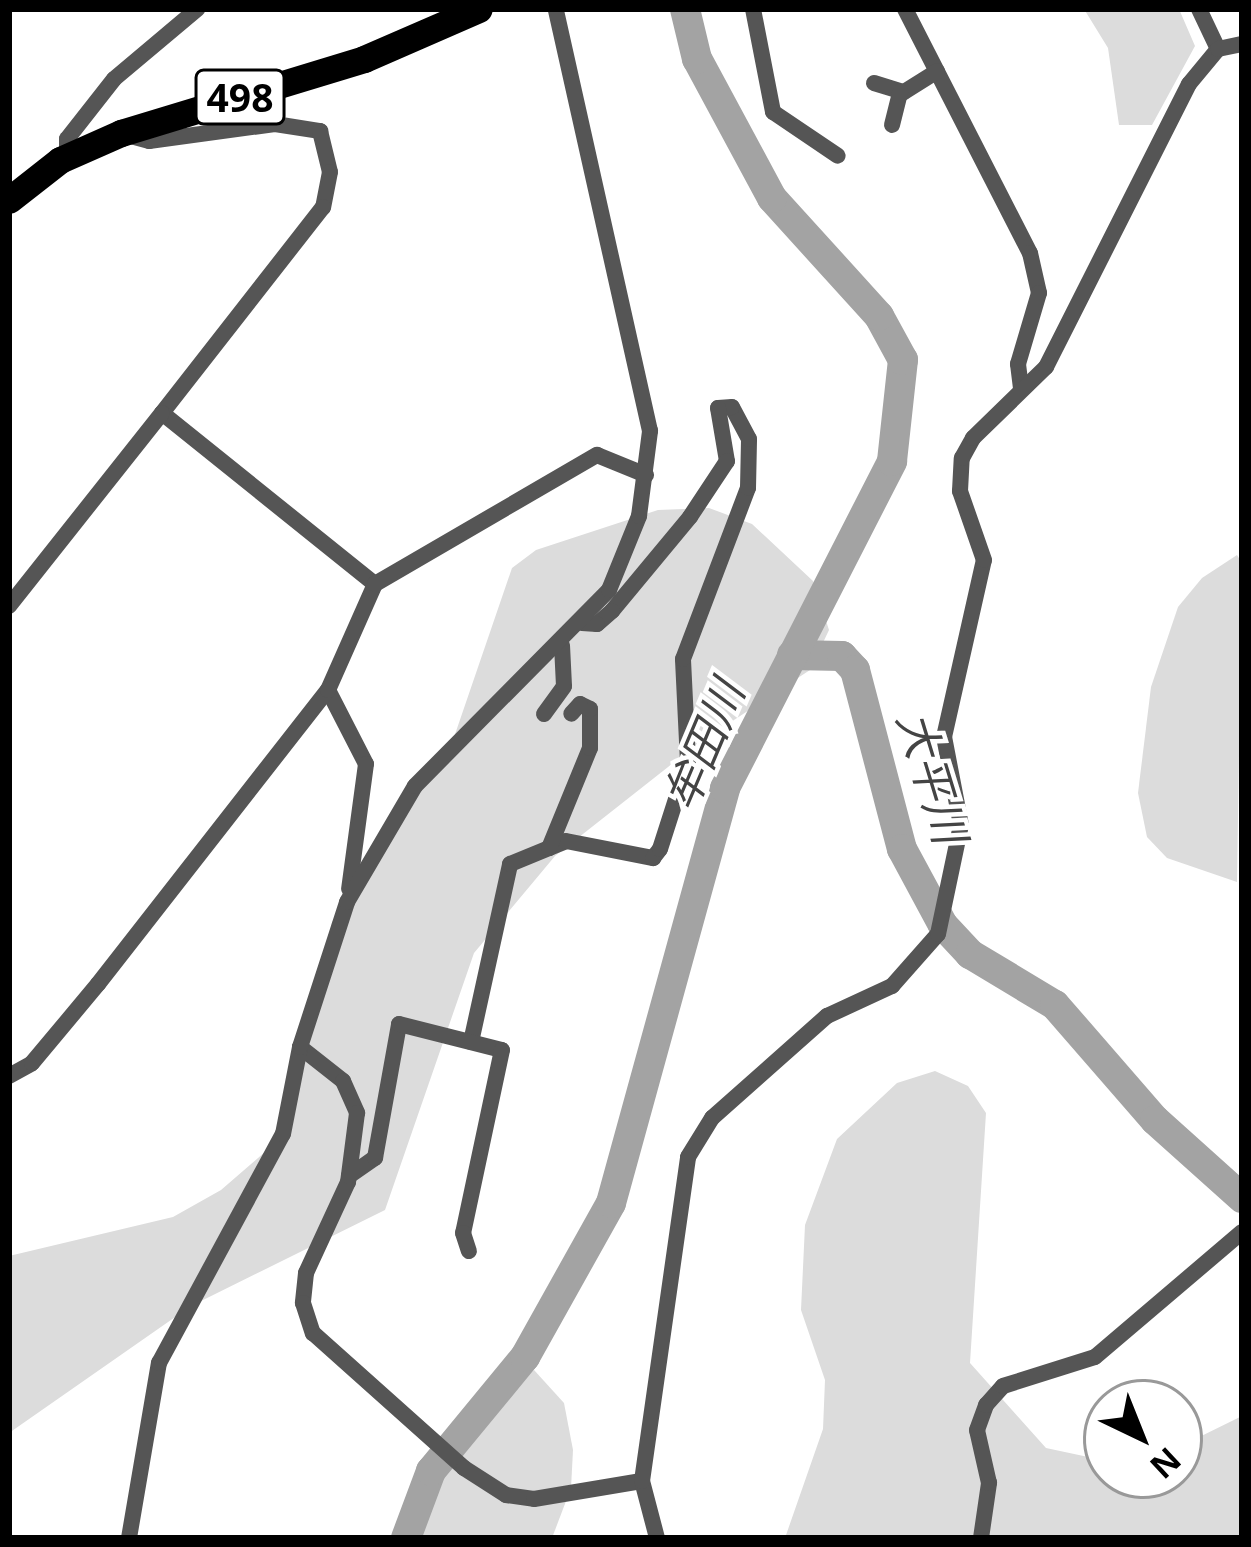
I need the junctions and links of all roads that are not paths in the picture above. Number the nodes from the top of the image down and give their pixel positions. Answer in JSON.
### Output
{"nodes":[{"id":1,"x":196,"y":9,"type":"edge"},
{"id":2,"x":479,"y":9,"type":"edge"},
{"id":3,"x":556,"y":9,"type":"edge"},
{"id":4,"x":753,"y":9,"type":"edge"},
{"id":5,"x":905,"y":9,"type":"edge"},
{"id":6,"x":1199,"y":9,"type":"edge"},
{"id":7,"x":1242,"y":44,"type":"edge"},
{"id":8,"x":1218,"y":50,"type":"junction"},
{"id":9,"x":937,"y":71,"type":"junction"},
{"id":10,"x":874,"y":83,"type":"dead end"},
{"id":11,"x":900,"y":92,"type":"junction"},
{"id":12,"x":892,"y":125,"type":"dead end"},
{"id":13,"x":121,"y":134,"type":"junction"},
{"id":14,"x":838,"y":156,"type":"dead end"},
{"id":15,"x":67,"y":157,"type":"junction"},
{"id":16,"x":9,"y":200,"type":"edge"},
{"id":17,"x":1022,"y":389,"type":"junction"},
{"id":18,"x":162,"y":412,"type":"junction"},
{"id":19,"x":646,"y":475,"type":"junction"},
{"id":20,"x":375,"y":584,"type":"junction"},
{"id":21,"x":9,"y":606,"type":"edge"},
{"id":22,"x":582,"y":623,"type":"junction"},
{"id":23,"x":562,"y":645,"type":"junction"},
{"id":24,"x":328,"y":690,"type":"junction"},
{"id":25,"x":571,"y":713,"type":"dead end"},
{"id":26,"x":544,"y":714,"type":"dead end"},
{"id":27,"x":549,"y":848,"type":"junction"},
{"id":28,"x":347,"y":902,"type":"junction"},
{"id":29,"x":471,"y":1042,"type":"junction"},
{"id":30,"x":300,"y":1048,"type":"junction"},
{"id":31,"x":9,"y":1076,"type":"edge"},
{"id":32,"x":349,"y":1176,"type":"junction"},
{"id":33,"x":1242,"y":1232,"type":"edge"},
{"id":34,"x":470,"y":1251,"type":"dead end"},
{"id":35,"x":642,"y":1481,"type":"junction"},
{"id":36,"x":129,"y":1538,"type":"edge"},
{"id":37,"x":657,"y":1538,"type":"edge"},
{"id":38,"x":981,"y":1538,"type":"edge"}],
"edges":[{"from":1,"to":15,"type":"street"},
{"from":2,"to":13,"type":"highway","number":"498"},
{"from":3,"to":19,"type":"street"},
{"from":4,"to":14,"type":"street"},
{"from":5,"to":9,"type":"street"},
{"from":6,"to":8,"type":"street"},
{"from":7,"to":8,"type":"street"},
{"from":8,"to":17,"type":"street"},
{"from":9,"to":11,"type":"street"},
{"from":9,"to":17,"type":"street"},
{"from":10,"to":11,"type":"street"},
{"from":11,"to":12,"type":"street"},
{"from":13,"to":15,"type":"highway","number":"498"},
{"from":13,"to":18,"type":"street"},
{"from":15,"to":16,"type":"highway","number":"498"},
{"from":17,"to":35,"type":"street"},
{"from":18,"to":20,"type":"street"},
{"from":18,"to":21,"type":"street"},
{"from":19,"to":20,"type":"street"},
{"from":19,"to":22,"type":"street"},
{"from":20,"to":24,"type":"street"},
{"from":22,"to":23,"type":"street"},
{"from":22,"to":27,"type":"street"},
{"from":23,"to":26,"type":"street"},
{"from":23,"to":28,"type":"street"},
{"from":24,"to":28,"type":"street"},
{"from":24,"to":31,"type":"street"},
{"from":25,"to":27,"type":"street"},
{"from":27,"to":29,"type":"street"},
{"from":28,"to":30,"type":"street"},
{"from":29,"to":32,"type":"street"},
{"from":29,"to":34,"type":"street"},
{"from":30,"to":32,"type":"street"},
{"from":30,"to":36,"type":"street"},
{"from":32,"to":35,"type":"street"},
{"from":33,"to":38,"type":"street"},
{"from":35,"to":37,"type":"street"}]}
